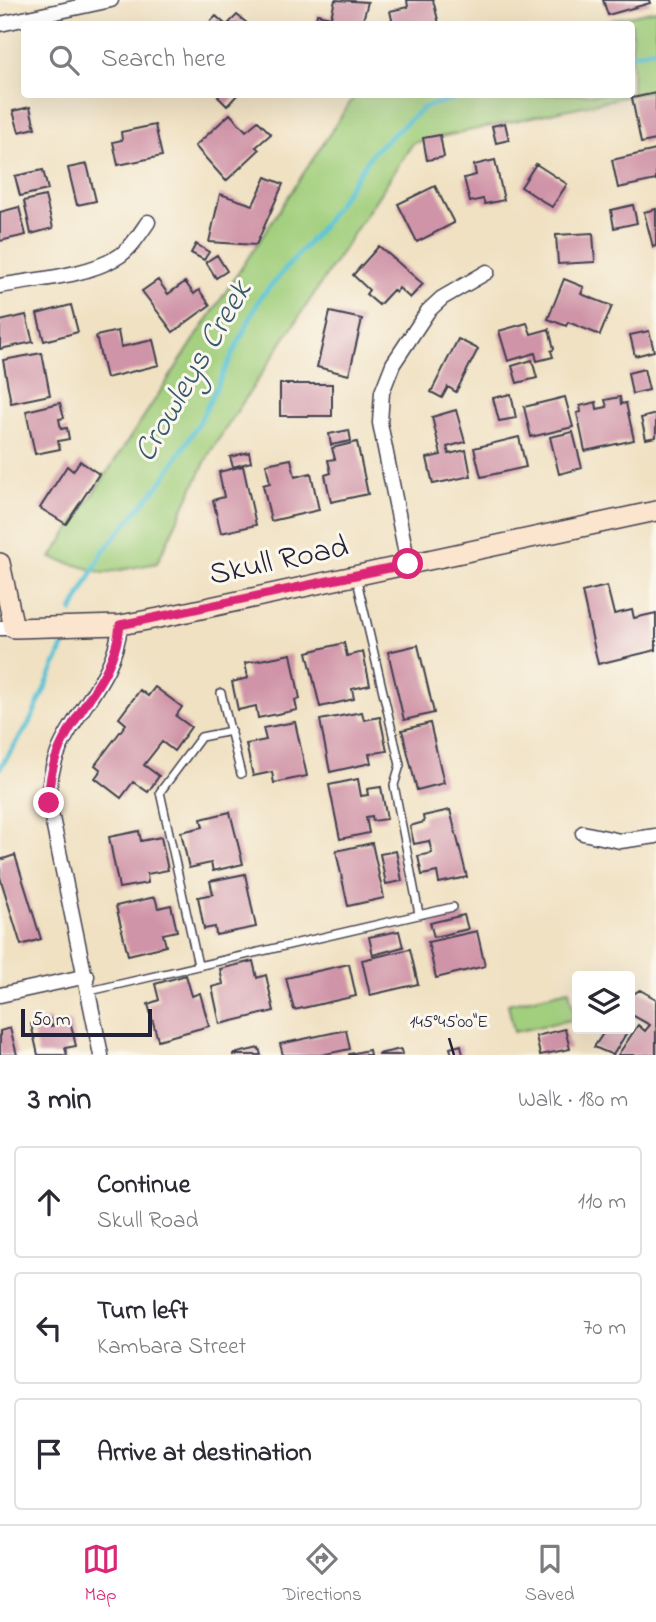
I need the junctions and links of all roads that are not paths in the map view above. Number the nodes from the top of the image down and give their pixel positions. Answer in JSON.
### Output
{"nodes":[{"id":1,"x":111,"y":0,"type":"edge"},
{"id":2,"x":0,"y":24,"type":"edge"},
{"id":3,"x":148,"y":222,"type":"dead end"},
{"id":4,"x":486,"y":272,"type":"dead end"},
{"id":5,"x":0,"y":286,"type":"edge"},
{"id":6,"x":656,"y":511,"type":"edge"},
{"id":7,"x":0,"y":562,"type":"edge"},
{"id":8,"x":408,"y":564,"type":"junction"},
{"id":9,"x":356,"y":576,"type":"junction"},
{"id":10,"x":120,"y":625,"type":"junction"},
{"id":11,"x":7,"y":628,"type":"edge"},
{"id":12,"x":221,"y":693,"type":"dead end"},
{"id":13,"x":231,"y":731,"type":"junction"},
{"id":14,"x":241,"y":774,"type":"dead end"},
{"id":15,"x":583,"y":833,"type":"dead end"},
{"id":16,"x":656,"y":836,"type":"edge"},
{"id":17,"x":453,"y":907,"type":"dead end"},
{"id":18,"x":419,"y":914,"type":"junction"},
{"id":19,"x":198,"y":965,"type":"junction"},
{"id":20,"x":89,"y":984,"type":"junction"},
{"id":21,"x":0,"y":995,"type":"edge"},
{"id":22,"x":101,"y":1055,"type":"edge"}],
"edges":[{"from":1,"to":2,"type":"street"},
{"from":3,"to":5,"type":"street"},
{"from":4,"to":8,"type":"street"},
{"from":6,"to":8,"type":"street","name":"Skull Road"},
{"from":7,"to":11,"type":"street"},
{"from":8,"to":9,"type":"street","name":"Skull Road"},
{"from":9,"to":10,"type":"street","name":"Skull Road"},
{"from":9,"to":18,"type":"lane"},
{"from":10,"to":11,"type":"street","name":"Skull Road"},
{"from":10,"to":20,"type":"street"},
{"from":12,"to":13,"type":"lane"},
{"from":13,"to":14,"type":"lane"},
{"from":13,"to":19,"type":"lane"},
{"from":15,"to":16,"type":"street"},
{"from":17,"to":18,"type":"lane"},
{"from":18,"to":19,"type":"lane"},
{"from":19,"to":20,"type":"lane"},
{"from":20,"to":21,"type":"street"},
{"from":20,"to":22,"type":"street"}]}
